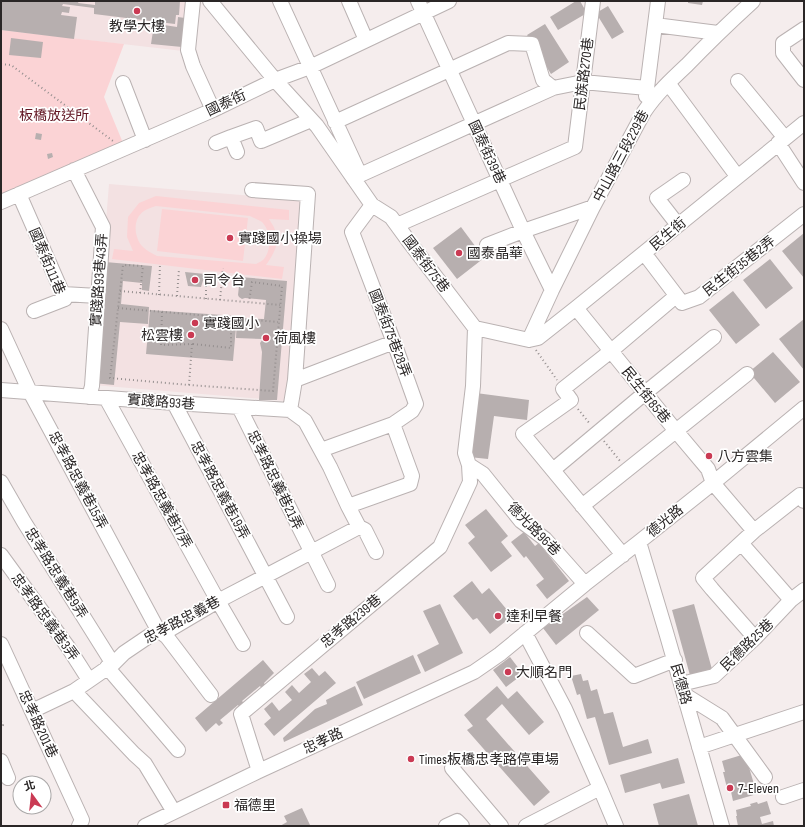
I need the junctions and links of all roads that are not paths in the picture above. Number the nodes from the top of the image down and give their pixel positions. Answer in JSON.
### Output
{"nodes":[{"id":1,"x":193,"y":1,"type":"edge"},
{"id":2,"x":210,"y":1,"type":"edge"},
{"id":3,"x":280,"y":1,"type":"edge"},
{"id":4,"x":349,"y":1,"type":"edge"},
{"id":5,"x":449,"y":1,"type":"edge"},
{"id":6,"x":593,"y":1,"type":"edge"},
{"id":7,"x":658,"y":1,"type":"edge"},
{"id":8,"x":753,"y":1,"type":"edge"},
{"id":9,"x":421,"y":7,"type":"edge"},
{"id":10,"x":655,"y":25,"type":"junction"},
{"id":11,"x":804,"y":29,"type":"edge"},
{"id":12,"x":718,"y":33,"type":"junction"},
{"id":13,"x":366,"y":40,"type":"junction"},
{"id":14,"x":310,"y":67,"type":"junction"},
{"id":15,"x":449,"y":70,"type":"junction"},
{"id":16,"x":275,"y":80,"type":"junction"},
{"id":17,"x":804,"y":80,"type":"edge"},
{"id":18,"x":738,"y":81,"type":"dead end"},
{"id":19,"x":583,"y":82,"type":"junction"},
{"id":20,"x":124,"y":83,"type":"dead end"},
{"id":21,"x":668,"y":83,"type":"junction"},
{"id":22,"x":553,"y":88,"type":"junction"},
{"id":23,"x":647,"y":88,"type":"junction"},
{"id":24,"x":213,"y":110,"type":"junction"},
{"id":25,"x":644,"y":112,"type":"junction"},
{"id":26,"x":311,"y":120,"type":"junction"},
{"id":27,"x":335,"y":122,"type":"junction"},
{"id":28,"x":804,"y":123,"type":"edge"},
{"id":29,"x":474,"y":124,"type":"junction"},
{"id":30,"x":231,"y":137,"type":"junction"},
{"id":31,"x":145,"y":140,"type":"junction"},
{"id":32,"x":782,"y":140,"type":"junction"},
{"id":33,"x":216,"y":143,"type":"dead end"},
{"id":34,"x":237,"y":152,"type":"dead end"},
{"id":35,"x":74,"y":170,"type":"junction"},
{"id":36,"x":356,"y":176,"type":"junction"},
{"id":37,"x":737,"y":176,"type":"junction"},
{"id":38,"x":499,"y":180,"type":"junction"},
{"id":39,"x":683,"y":180,"type":"dead end"},
{"id":40,"x":804,"y":183,"type":"edge"},
{"id":41,"x":252,"y":190,"type":"dead end"},
{"id":42,"x":19,"y":194,"type":"junction"},
{"id":43,"x":1,"y":202,"type":"edge"},
{"id":44,"x":372,"y":205,"type":"junction"},
{"id":45,"x":593,"y":207,"type":"junction"},
{"id":46,"x":804,"y":214,"type":"edge"},
{"id":47,"x":678,"y":224,"type":"junction"},
{"id":48,"x":397,"y":225,"type":"junction"},
{"id":49,"x":523,"y":231,"type":"junction"},
{"id":50,"x":487,"y":245,"type":"dead end"},
{"id":51,"x":644,"y":253,"type":"junction"},
{"id":52,"x":552,"y":290,"type":"junction"},
{"id":53,"x":63,"y":294,"type":"junction"},
{"id":54,"x":98,"y":296,"type":"junction"},
{"id":55,"x":676,"y":296,"type":"junction"},
{"id":56,"x":576,"y":308,"type":"junction"},
{"id":57,"x":34,"y":311,"type":"dead end"},
{"id":58,"x":475,"y":328,"type":"junction"},
{"id":59,"x":1,"y":329,"type":"edge"},
{"id":60,"x":714,"y":337,"type":"dead end"},
{"id":61,"x":529,"y":340,"type":"junction"},
{"id":62,"x":394,"y":342,"type":"junction"},
{"id":63,"x":611,"y":351,"type":"junction"},
{"id":64,"x":747,"y":374,"type":"dead end"},
{"id":65,"x":295,"y":380,"type":"junction"},
{"id":66,"x":1,"y":390,"type":"edge"},
{"id":67,"x":30,"y":392,"type":"junction"},
{"id":68,"x":645,"y":393,"type":"junction"},
{"id":69,"x":89,"y":397,"type":"junction"},
{"id":70,"x":106,"y":398,"type":"junction"},
{"id":71,"x":174,"y":403,"type":"junction"},
{"id":72,"x":239,"y":407,"type":"junction"},
{"id":73,"x":804,"y":408,"type":"edge"},
{"id":74,"x":290,"y":410,"type":"junction"},
{"id":75,"x":392,"y":424,"type":"junction"},
{"id":76,"x":676,"y":431,"type":"junction"},
{"id":77,"x":321,"y":450,"type":"junction"},
{"id":78,"x":469,"y":465,"type":"junction"},
{"id":79,"x":553,"y":470,"type":"junction"},
{"id":80,"x":1,"y":482,"type":"edge"},
{"id":81,"x":713,"y":483,"type":"junction"},
{"id":82,"x":803,"y":496,"type":"edge"},
{"id":83,"x":348,"y":506,"type":"junction"},
{"id":84,"x":582,"y":506,"type":"junction"},
{"id":85,"x":359,"y":527,"type":"junction"},
{"id":86,"x":754,"y":531,"type":"junction"},
{"id":87,"x":639,"y":542,"type":"junction"},
{"id":88,"x":740,"y":543,"type":"junction"},
{"id":89,"x":311,"y":552,"type":"junction"},
{"id":90,"x":376,"y":552,"type":"dead end"},
{"id":91,"x":623,"y":555,"type":"junction"},
{"id":92,"x":1,"y":556,"type":"edge"},
{"id":93,"x":266,"y":577,"type":"junction"},
{"id":94,"x":585,"y":584,"type":"junction"},
{"id":95,"x":328,"y":585,"type":"dead end"},
{"id":96,"x":804,"y":590,"type":"edge"},
{"id":97,"x":791,"y":600,"type":"junction"},
{"id":98,"x":218,"y":601,"type":"junction"},
{"id":99,"x":287,"y":617,"type":"dead end"},
{"id":100,"x":158,"y":630,"type":"junction"},
{"id":101,"x":525,"y":633,"type":"junction"},
{"id":102,"x":586,"y":633,"type":"dead end"},
{"id":103,"x":756,"y":638,"type":"junction"},
{"id":104,"x":1,"y":644,"type":"edge"},
{"id":105,"x":243,"y":644,"type":"dead end"},
{"id":106,"x":500,"y":654,"type":"joint"},
{"id":107,"x":674,"y":660,"type":"junction"},
{"id":108,"x":110,"y":666,"type":"junction"},
{"id":109,"x":89,"y":680,"type":"junction"},
{"id":110,"x":683,"y":690,"type":"junction"},
{"id":111,"x":74,"y":691,"type":"junction"},
{"id":112,"x":211,"y":695,"type":"dead end"},
{"id":113,"x":32,"y":711,"type":"junction"},
{"id":114,"x":804,"y":712,"type":"edge"},
{"id":115,"x":735,"y":735,"type":"junction"},
{"id":116,"x":699,"y":747,"type":"junction"},
{"id":117,"x":178,"y":750,"type":"dead end"},
{"id":118,"x":1,"y":761,"type":"edge"},
{"id":119,"x":452,"y":768,"type":"dead end"},
{"id":120,"x":259,"y":771,"type":"junction"},
{"id":121,"x":765,"y":777,"type":"dead end"},
{"id":122,"x":8,"y":778,"type":"dead end"},
{"id":123,"x":600,"y":788,"type":"junction"},
{"id":124,"x":804,"y":790,"type":"edge"},
{"id":125,"x":783,"y":797,"type":"dead end"},
{"id":126,"x":174,"y":812,"type":"junction"},
{"id":127,"x":79,"y":826,"type":"edge"},
{"id":128,"x":144,"y":826,"type":"edge"},
{"id":129,"x":446,"y":826,"type":"edge"},
{"id":130,"x":462,"y":826,"type":"edge"},
{"id":131,"x":501,"y":826,"type":"edge"},
{"id":132,"x":526,"y":826,"type":"edge"},
{"id":133,"x":616,"y":826,"type":"edge"},
{"id":134,"x":722,"y":826,"type":"edge"}],
"edges":[{"from":1,"to":24,"type":"street"},
{"from":2,"to":16,"type":"street","name":"國泰街75巷"},
{"from":3,"to":14,"type":"street"},
{"from":4,"to":13,"type":"street"},
{"from":5,"to":9,"type":"street","name":"國泰街"},
{"from":6,"to":19,"type":"street","name":"民族路270巷"},
{"from":7,"to":10,"type":"street"},
{"from":8,"to":12,"type":"street","name":"中山路三段229巷"},
{"from":9,"to":13,"type":"street","name":"國泰街"},
{"from":9,"to":15,"type":"street","name":"國泰街39巷"},
{"from":10,"to":12,"type":"street"},
{"from":10,"to":23,"type":"street"},
{"from":11,"to":17,"type":"street"},
{"from":12,"to":21,"type":"street","name":"中山路三段229巷"},
{"from":13,"to":14,"type":"street","name":"國泰街"},
{"from":14,"to":16,"type":"street","name":"國泰街"},
{"from":14,"to":27,"type":"street"},
{"from":15,"to":22,"type":"street"},
{"from":15,"to":27,"type":"street"},
{"from":15,"to":29,"type":"street","name":"國泰街39巷"},
{"from":16,"to":24,"type":"street","name":"國泰街"},
{"from":16,"to":26,"type":"street","name":"國泰街75巷"},
{"from":18,"to":32,"type":"street"},
{"from":19,"to":22,"type":"street"},
{"from":19,"to":23,"type":"street"},
{"from":19,"to":38,"type":"street","name":"民族路270巷"},
{"from":20,"to":31,"type":"street"},
{"from":21,"to":25,"type":"street","name":"中山路三段229巷"},
{"from":21,"to":37,"type":"street"},
{"from":22,"to":29,"type":"street"},
{"from":23,"to":25,"type":"street"},
{"from":24,"to":31,"type":"street","name":"國泰街"},
{"from":25,"to":45,"type":"street","name":"中山路三段229巷"},
{"from":26,"to":30,"type":"street"},
{"from":26,"to":36,"type":"street","name":"國泰街75巷"},
{"from":27,"to":36,"type":"street"},
{"from":28,"to":32,"type":"street","name":"民生街"},
{"from":29,"to":36,"type":"street"},
{"from":29,"to":38,"type":"street","name":"國泰街39巷"},
{"from":30,"to":33,"type":"street"},
{"from":30,"to":34,"type":"street"},
{"from":31,"to":35,"type":"street","name":"國泰街"},
{"from":32,"to":37,"type":"street","name":"民生街"},
{"from":32,"to":40,"type":"street"},
{"from":35,"to":42,"type":"street","name":"國泰街"},
{"from":35,"to":54,"type":"street","name":"實踐路93巷43弄"},
{"from":36,"to":44,"type":"street","name":"國泰街75巷"},
{"from":37,"to":47,"type":"street","name":"民生街"},
{"from":38,"to":48,"type":"street"},
{"from":38,"to":49,"type":"street","name":"國泰街39巷"},
{"from":39,"to":47,"type":"street"},
{"from":41,"to":65,"type":"street"},
{"from":42,"to":43,"type":"street","name":"國泰街"},
{"from":42,"to":53,"type":"street","name":"國泰街111巷"},
{"from":44,"to":48,"type":"street","name":"國泰街75巷"},
{"from":44,"to":62,"type":"street","name":"國泰街75巷28弄"},
{"from":45,"to":49,"type":"street"},
{"from":45,"to":52,"type":"street","name":"中山路三段229巷"},
{"from":46,"to":55,"type":"street","name":"民生街35巷2弄"},
{"from":47,"to":51,"type":"street","name":"民生街"},
{"from":48,"to":58,"type":"street","name":"國泰街75巷"},
{"from":49,"to":50,"type":"street"},
{"from":49,"to":52,"type":"street","name":"國泰街39巷"},
{"from":51,"to":55,"type":"street"},
{"from":51,"to":56,"type":"street","name":"民生街"},
{"from":52,"to":61,"type":"street","name":"中山路三段229巷"},
{"from":53,"to":54,"type":"street"},
{"from":53,"to":57,"type":"street","name":"國泰街111巷"},
{"from":54,"to":69,"type":"street","name":"實踐路93巷43弄"},
{"from":55,"to":63,"type":"street"},
{"from":56,"to":61,"type":"street","name":"民生街"},
{"from":56,"to":63,"type":"street","name":"民生街85巷"},
{"from":58,"to":61,"type":"street"},
{"from":58,"to":78,"type":"street"},
{"from":59,"to":67,"type":"street","name":"忠孝路忠義巷15弄"},
{"from":60,"to":68,"type":"street"},
{"from":62,"to":65,"type":"street"},
{"from":62,"to":75,"type":"street","name":"國泰街75巷28弄"},
{"from":63,"to":68,"type":"street","name":"民生街85巷"},
{"from":63,"to":79,"type":"street"},
{"from":64,"to":76,"type":"street"},
{"from":65,"to":74,"type":"street"},
{"from":66,"to":67,"type":"street","name":"實踐路93巷"},
{"from":67,"to":69,"type":"street","name":"實踐路93巷"},
{"from":67,"to":100,"type":"street","name":"忠孝路忠義巷15弄"},
{"from":68,"to":76,"type":"street","name":"民生街85巷"},
{"from":68,"to":79,"type":"street"},
{"from":69,"to":70,"type":"street","name":"實踐路93巷"},
{"from":70,"to":71,"type":"street","name":"實踐路93巷"},
{"from":70,"to":98,"type":"street","name":"忠孝路忠義巷17弄"},
{"from":71,"to":72,"type":"street","name":"實踐路93巷"},
{"from":71,"to":93,"type":"street","name":"忠孝路忠義巷19弄"},
{"from":72,"to":74,"type":"street","name":"實踐路93巷"},
{"from":72,"to":89,"type":"street","name":"忠孝路忠義巷21弄"},
{"from":73,"to":81,"type":"street","name":"德光路"},
{"from":74,"to":77,"type":"street"},
{"from":75,"to":77,"type":"street","name":"國泰街75巷28弄"},
{"from":75,"to":83,"type":"street"},
{"from":76,"to":81,"type":"street","name":"民生街85巷"},
{"from":76,"to":84,"type":"street"},
{"from":77,"to":83,"type":"street"},
{"from":78,"to":94,"type":"street","name":"德光路96巷"},
{"from":78,"to":120,"type":"street","name":"忠孝路239巷"},
{"from":79,"to":84,"type":"street"},
{"from":80,"to":108,"type":"street","name":"忠孝路忠義巷9弄"},
{"from":81,"to":86,"type":"street","name":"民生街85巷"},
{"from":81,"to":87,"type":"street","name":"德光路"},
{"from":82,"to":86,"type":"street"},
{"from":83,"to":85,"type":"street"},
{"from":84,"to":91,"type":"street"},
{"from":85,"to":89,"type":"street","name":"忠孝路忠義巷"},
{"from":85,"to":90,"type":"street"},
{"from":86,"to":88,"type":"street"},
{"from":87,"to":91,"type":"street","name":"德光路"},
{"from":87,"to":107,"type":"street","name":"民德路"},
{"from":88,"to":97,"type":"street"},
{"from":88,"to":103,"type":"street"},
{"from":89,"to":93,"type":"street","name":"忠孝路忠義巷"},
{"from":89,"to":95,"type":"street","name":"忠孝路忠義巷21弄"},
{"from":91,"to":94,"type":"street","name":"德光路"},
{"from":92,"to":109,"type":"street","name":"忠孝路忠義巷3弄"},
{"from":93,"to":98,"type":"street","name":"忠孝路忠義巷"},
{"from":93,"to":99,"type":"street","name":"忠孝路忠義巷19弄"},
{"from":94,"to":101,"type":"street","name":"德光路"},
{"from":96,"to":97,"type":"street","name":"民德路25巷"},
{"from":97,"to":103,"type":"street","name":"民德路25巷"},
{"from":98,"to":100,"type":"street","name":"忠孝路忠義巷"},
{"from":98,"to":105,"type":"street","name":"忠孝路忠義巷17弄"},
{"from":100,"to":108,"type":"street","name":"忠孝路忠義巷"},
{"from":100,"to":112,"type":"street","name":"忠孝路忠義巷15弄"},
{"from":101,"to":106,"type":"street","name":"德光路"},
{"from":101,"to":123,"type":"street"},
{"from":102,"to":107,"type":"street"},
{"from":103,"to":110,"type":"street","name":"民德路25巷"},
{"from":104,"to":113,"type":"street","name":"忠孝路201巷"},
{"from":106,"to":120,"type":"street","name":"忠孝路"},
{"from":107,"to":110,"type":"street","name":"民德路"},
{"from":108,"to":109,"type":"street","name":"忠孝路忠義巷"},
{"from":108,"to":117,"type":"street","name":"忠孝路忠義巷9弄"},
{"from":109,"to":111,"type":"street","name":"忠孝路忠義巷"},
{"from":110,"to":115,"type":"street"},
{"from":110,"to":116,"type":"street","name":"民德路"},
{"from":111,"to":113,"type":"street","name":"忠孝路忠義巷"},
{"from":111,"to":126,"type":"street"},
{"from":113,"to":127,"type":"street","name":"忠孝路201巷"},
{"from":114,"to":115,"type":"street"},
{"from":115,"to":116,"type":"street"},
{"from":115,"to":121,"type":"street"},
{"from":116,"to":134,"type":"street","name":"民德路"},
{"from":118,"to":122,"type":"street"},
{"from":119,"to":131,"type":"street"},
{"from":120,"to":126,"type":"street","name":"忠孝路"},
{"from":123,"to":132,"type":"street"},
{"from":123,"to":133,"type":"street"},
{"from":124,"to":125,"type":"street"},
{"from":126,"to":128,"type":"street","name":"忠孝路"},
{"from":129,"to":130,"type":"street"}]}
